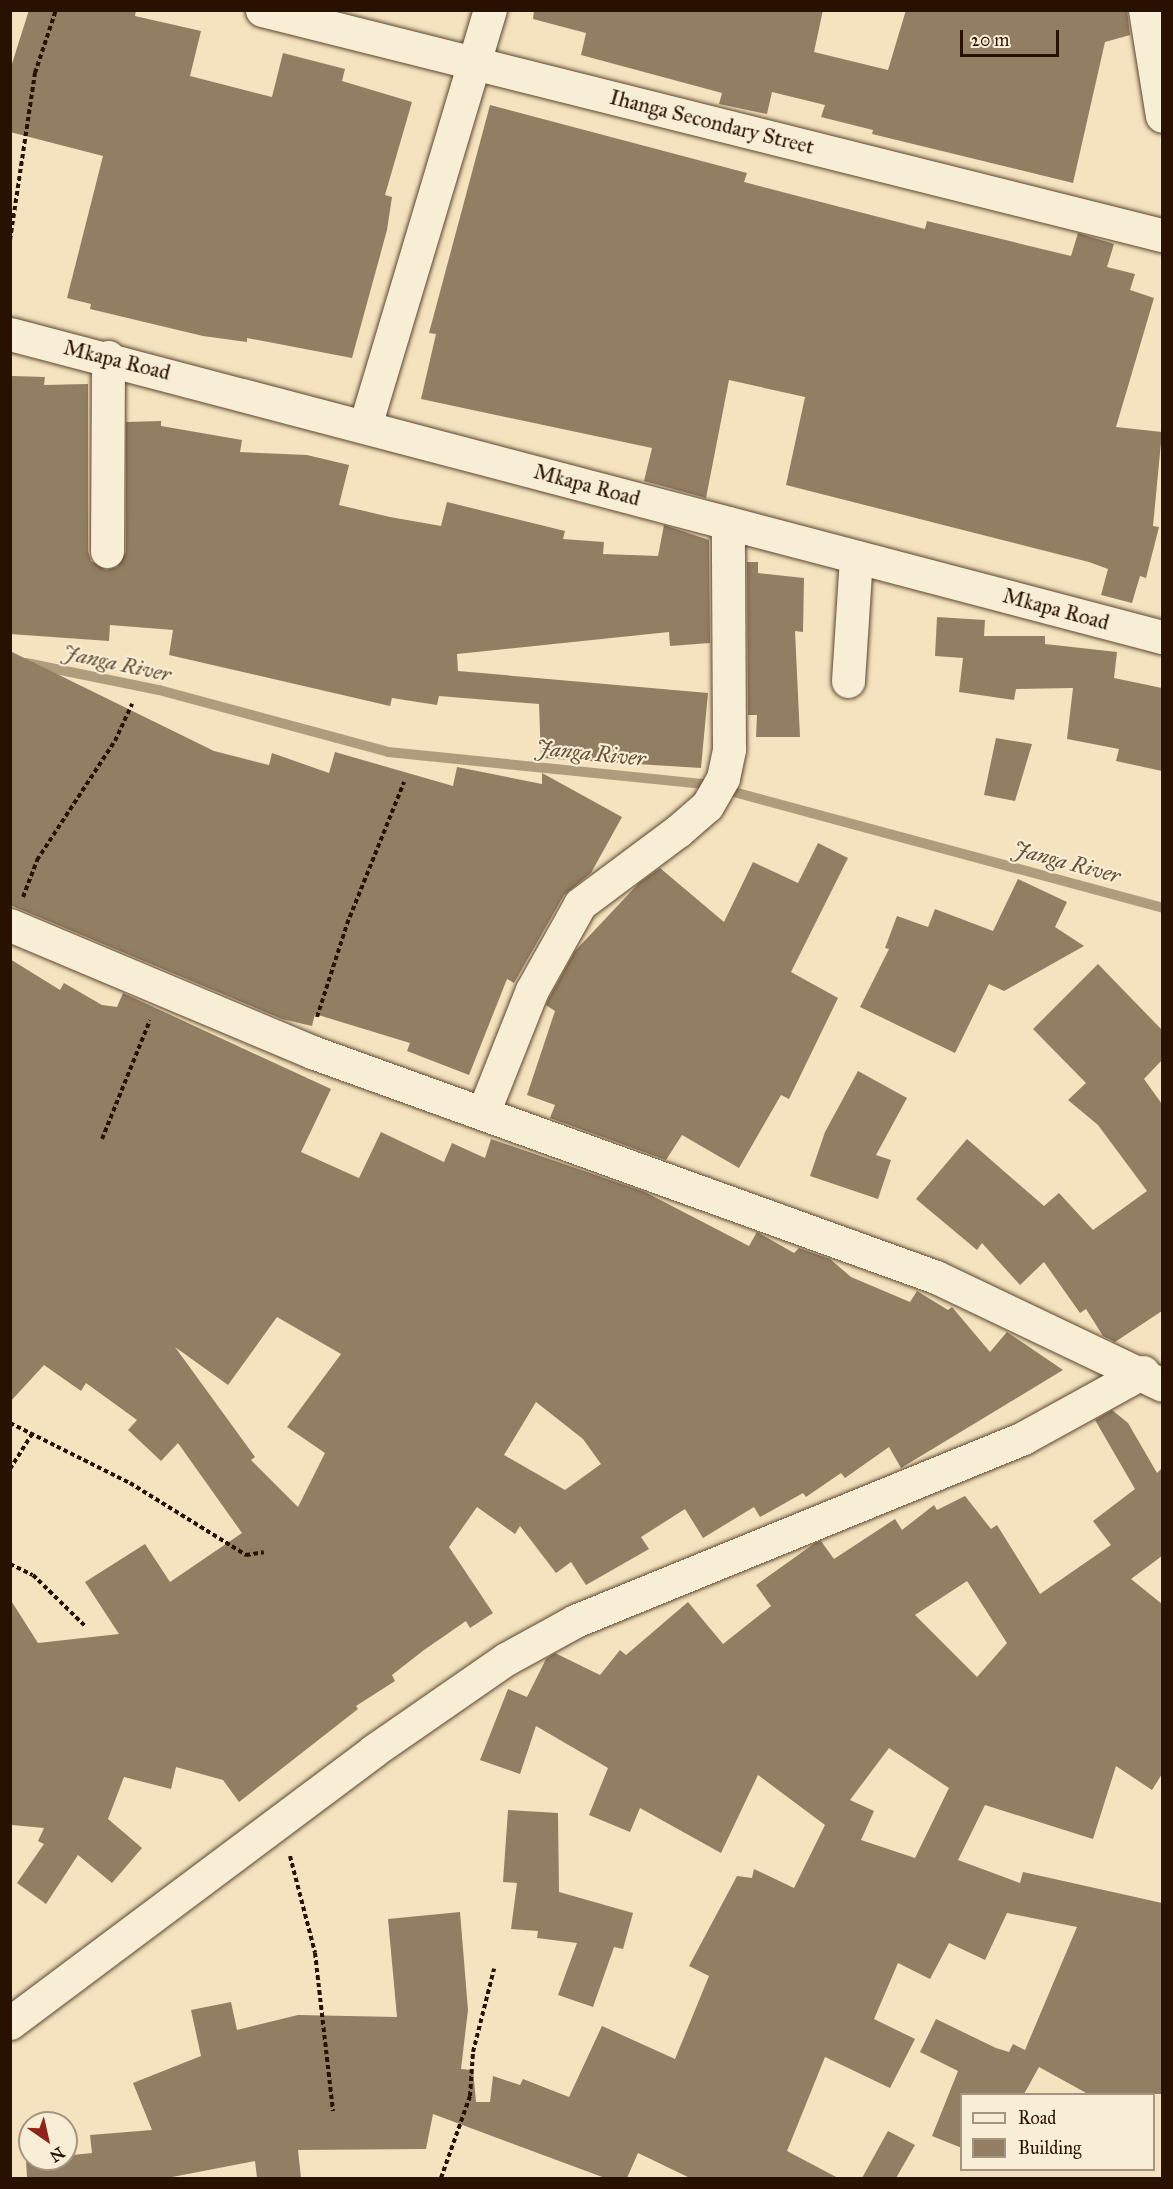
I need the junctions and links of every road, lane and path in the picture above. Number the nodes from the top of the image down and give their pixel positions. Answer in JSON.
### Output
{"nodes":[{"id":1,"x":56,"y":10,"type":"edge"},
{"id":2,"x":262,"y":10,"type":"edge"},
{"id":3,"x":490,"y":10,"type":"edge"},
{"id":4,"x":1145,"y":10,"type":"edge"},
{"id":5,"x":478,"y":63,"type":"junction"},
{"id":6,"x":1162,"y":116,"type":"edge"},
{"id":7,"x":1162,"y":235,"type":"edge"},
{"id":8,"x":10,"y":240,"type":"edge"},
{"id":9,"x":10,"y":334,"type":"edge"},
{"id":10,"x":108,"y":357,"type":"junction"},
{"id":11,"x":365,"y":426,"type":"junction"},
{"id":12,"x":728,"y":523,"type":"junction"},
{"id":13,"x":107,"y":551,"type":"dead end"},
{"id":14,"x":856,"y":557,"type":"junction"},
{"id":15,"x":1162,"y":637,"type":"edge"},
{"id":16,"x":848,"y":681,"type":"dead end"},
{"id":17,"x":132,"y":704,"type":"dead end"},
{"id":18,"x":404,"y":782,"type":"dead end"},
{"id":19,"x":11,"y":925,"type":"edge"},
{"id":20,"x":164,"y":989,"type":"junction"},
{"id":21,"x":298,"y":1047,"type":"junction"},
{"id":22,"x":483,"y":1113,"type":"junction"},
{"id":23,"x":102,"y":1139,"type":"dead end"},
{"id":24,"x":1156,"y":1379,"type":"edge"},
{"id":25,"x":10,"y":1423,"type":"edge"},
{"id":26,"x":32,"y":1434,"type":"junction"},
{"id":27,"x":10,"y":1468,"type":"edge"},
{"id":28,"x":264,"y":1552,"type":"dead end"},
{"id":29,"x":10,"y":1564,"type":"edge"},
{"id":30,"x":85,"y":1626,"type":"dead end"},
{"id":31,"x":277,"y":1821,"type":"junction"},
{"id":32,"x":494,"y":1969,"type":"dead end"},
{"id":33,"x":10,"y":2023,"type":"edge"},
{"id":34,"x":333,"y":2110,"type":"dead end"},
{"id":35,"x":441,"y":2178,"type":"edge"}],
"edges":[{"from":1,"to":8,"type":"path"},
{"from":2,"to":5,"type":"street","name":"Ihanga Secondary Street"},
{"from":3,"to":5,"type":"street"},
{"from":4,"to":6,"type":"street"},
{"from":5,"to":7,"type":"street","name":"Ihanga Secondary Street"},
{"from":5,"to":11,"type":"street"},
{"from":9,"to":10,"type":"street","name":"Mkapa Road"},
{"from":10,"to":11,"type":"street","name":"Mkapa Road"},
{"from":10,"to":13,"type":"street"},
{"from":11,"to":12,"type":"street","name":"Mkapa Road"},
{"from":12,"to":14,"type":"street","name":"Mkapa Road"},
{"from":12,"to":22,"type":"street"},
{"from":14,"to":15,"type":"street","name":"Mkapa Road"},
{"from":14,"to":16,"type":"street"},
{"from":17,"to":19,"type":"path"},
{"from":18,"to":21,"type":"path"},
{"from":19,"to":20,"type":"street"},
{"from":20,"to":21,"type":"street"},
{"from":20,"to":23,"type":"path"},
{"from":21,"to":22,"type":"street"},
{"from":22,"to":24,"type":"street"},
{"from":24,"to":31,"type":"street"},
{"from":25,"to":26,"type":"path"},
{"from":26,"to":27,"type":"path"},
{"from":26,"to":28,"type":"path"},
{"from":29,"to":30,"type":"path"},
{"from":31,"to":33,"type":"street"},
{"from":31,"to":34,"type":"path"},
{"from":32,"to":35,"type":"path"}]}
